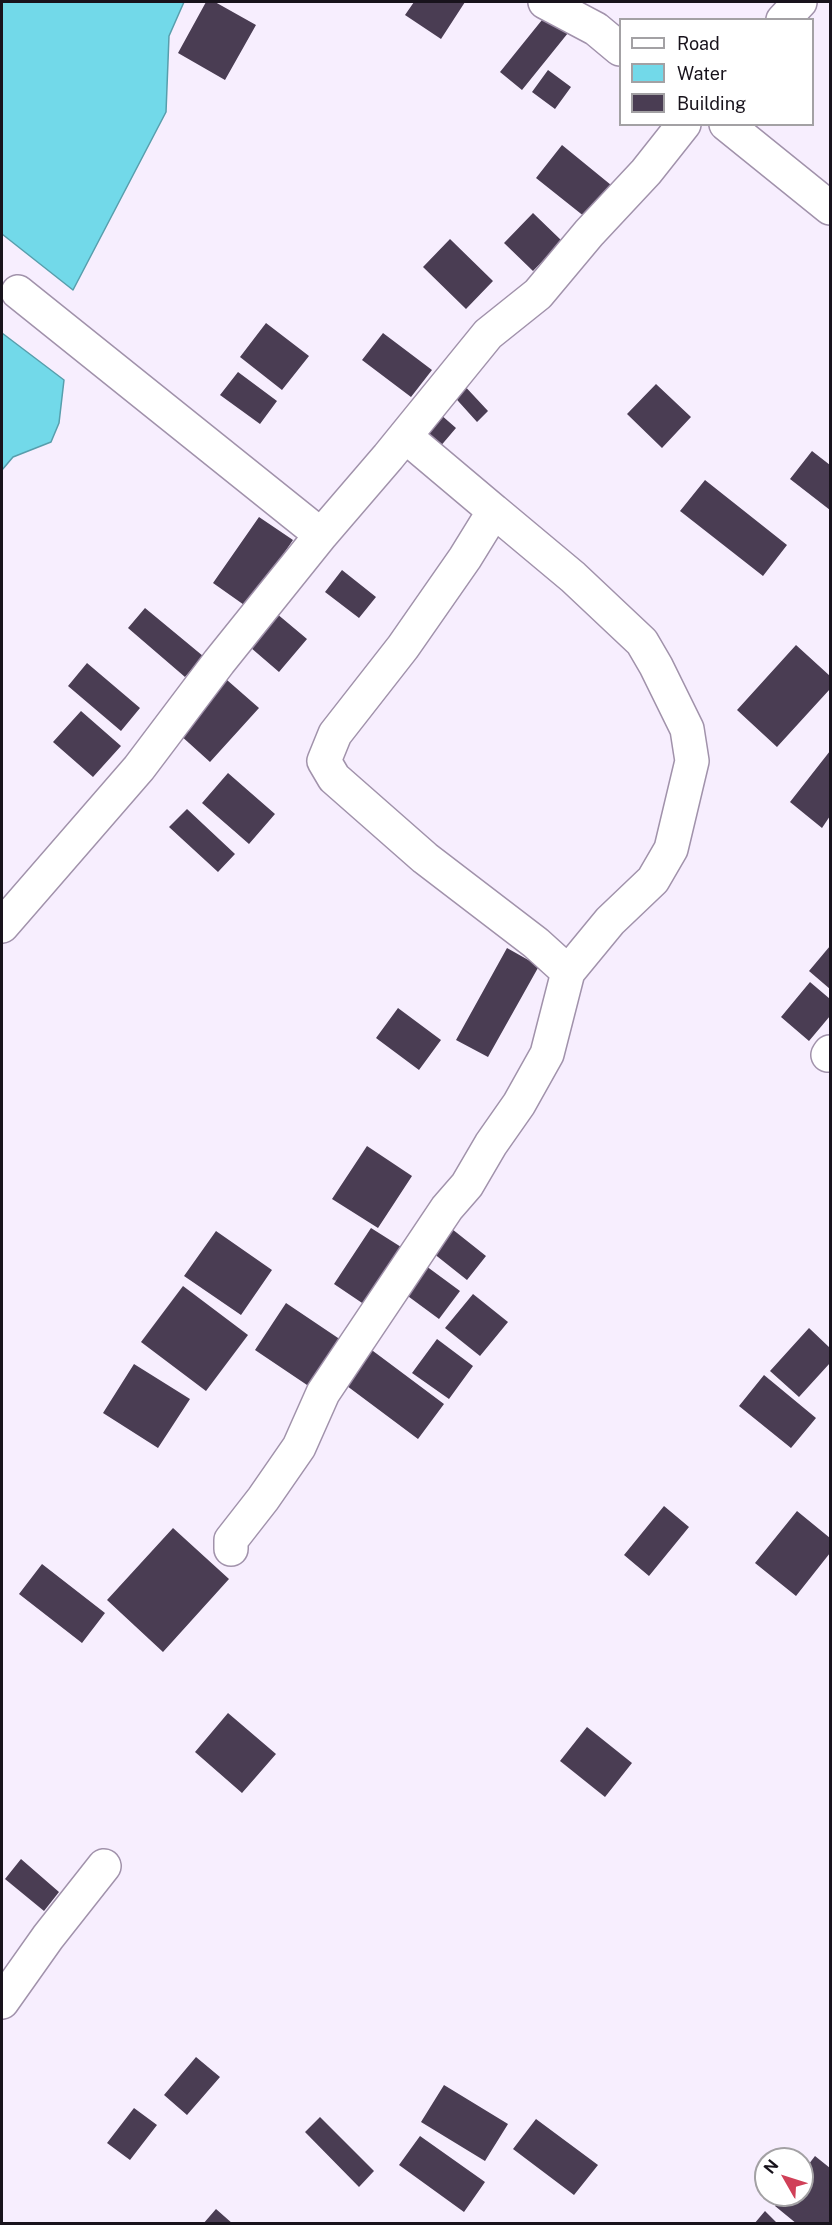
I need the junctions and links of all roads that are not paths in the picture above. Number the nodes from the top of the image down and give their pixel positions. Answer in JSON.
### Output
{"nodes":[{"id":1,"x":545,"y":2,"type":"edge"},
{"id":2,"x":800,"y":2,"type":"edge"},
{"id":3,"x":785,"y":18,"type":"edge"},
{"id":4,"x":619,"y":47,"type":"edge"},
{"id":5,"x":682,"y":126,"type":"edge"},
{"id":6,"x":728,"y":126,"type":"edge"},
{"id":7,"x":831,"y":208,"type":"edge"},
{"id":8,"x":18,"y":292,"type":"dead end"},
{"id":9,"x":405,"y":436,"type":"junction"},
{"id":10,"x":494,"y":511,"type":"junction"},
{"id":11,"x":321,"y":535,"type":"junction"},
{"id":12,"x":2,"y":926,"type":"edge"},
{"id":13,"x":568,"y":972,"type":"junction"},
{"id":14,"x":231,"y":1549,"type":"dead end"},
{"id":15,"x":104,"y":1866,"type":"dead end"},
{"id":16,"x":2,"y":2002,"type":"edge"}],
"edges":[{"from":1,"to":4,"type":"street"},
{"from":2,"to":3,"type":"street"},
{"from":5,"to":9,"type":"street"},
{"from":6,"to":7,"type":"street"},
{"from":8,"to":11,"type":"street"},
{"from":9,"to":10,"type":"street"},
{"from":9,"to":11,"type":"street"},
{"from":10,"to":13,"type":"street"},
{"from":10,"to":13,"type":"street"},
{"from":11,"to":12,"type":"street"},
{"from":13,"to":14,"type":"street"},
{"from":15,"to":16,"type":"street"}]}
